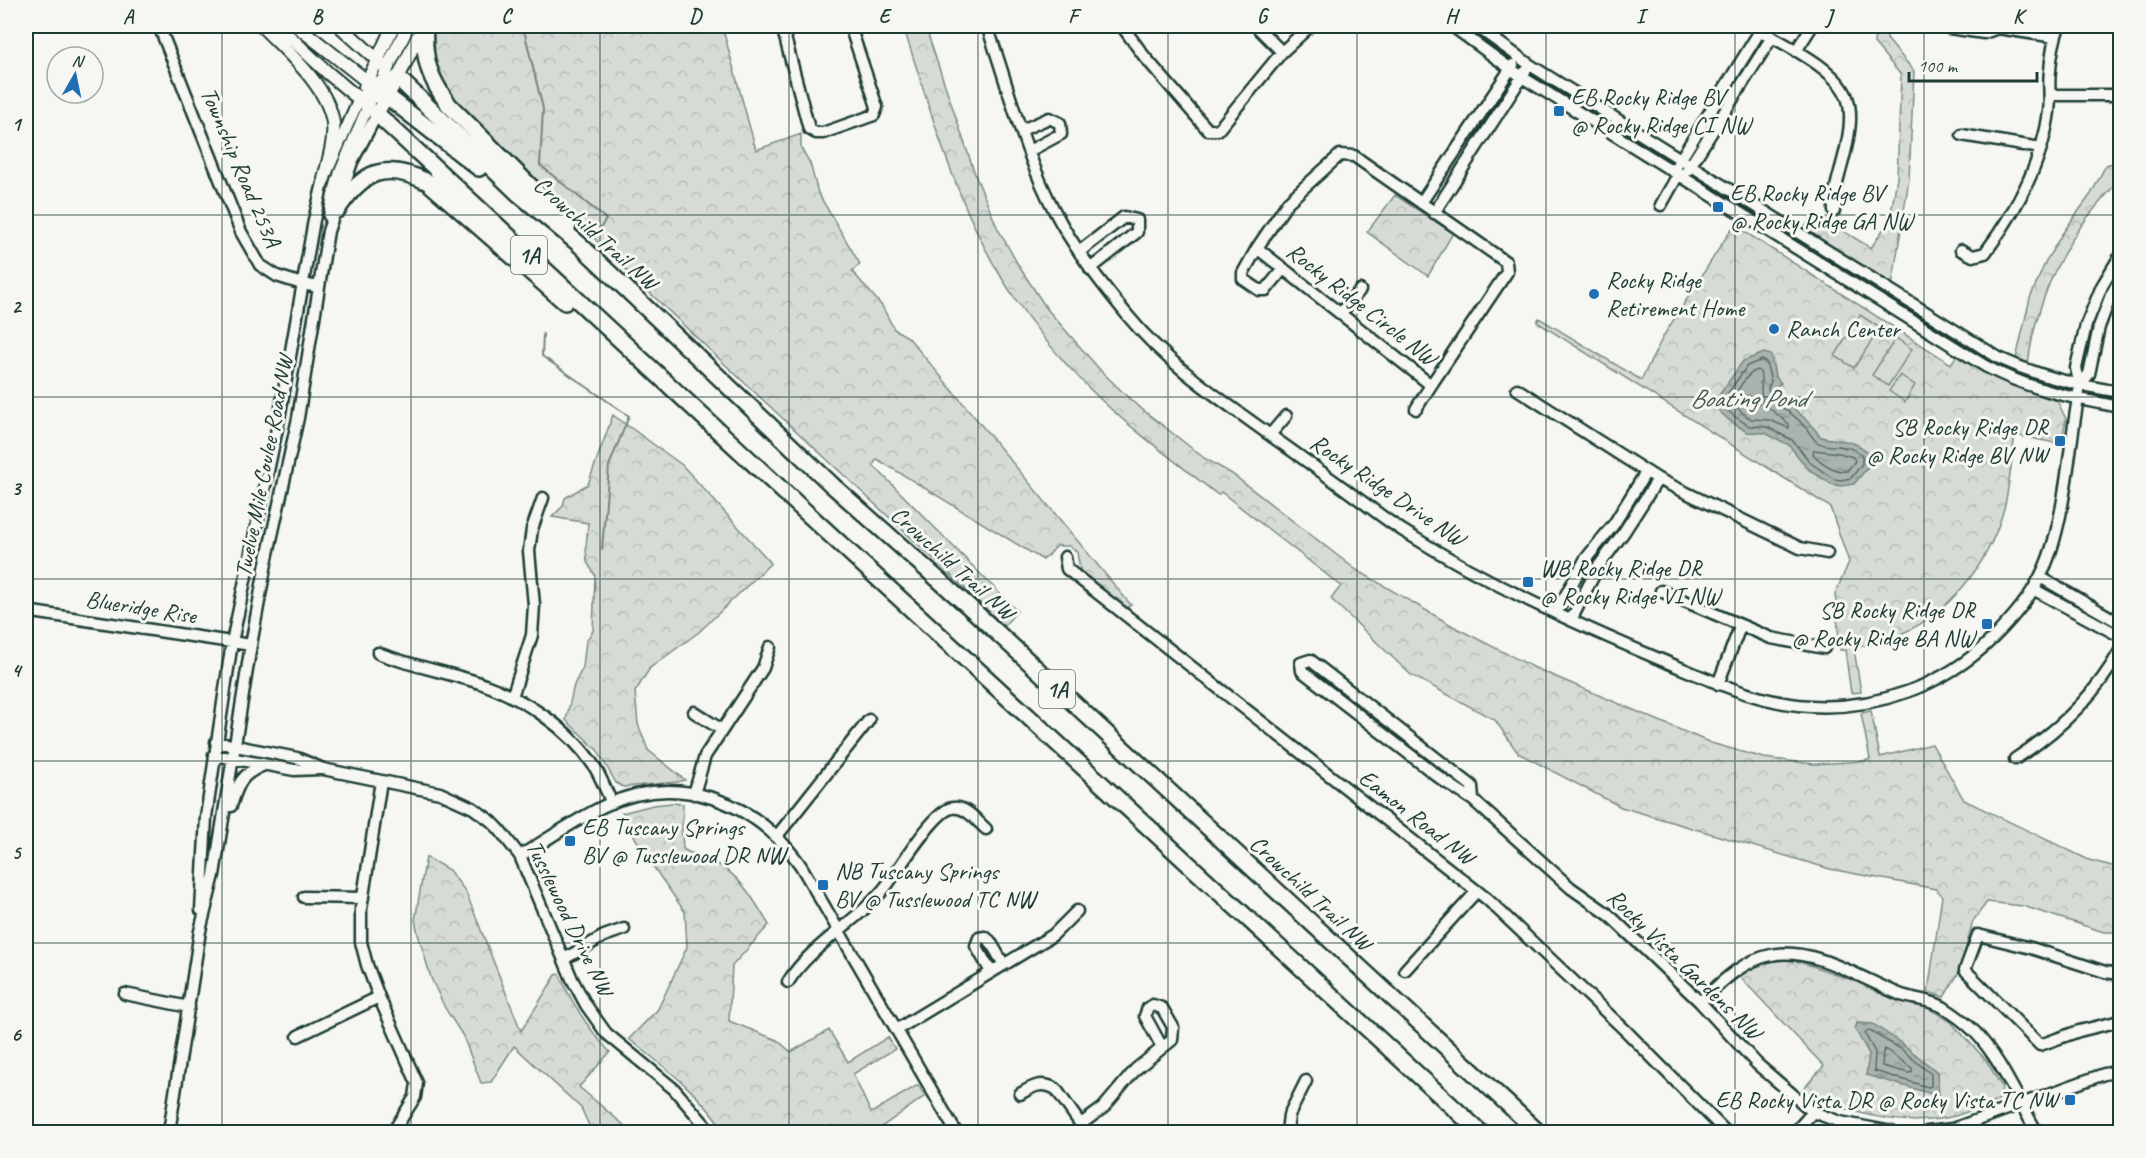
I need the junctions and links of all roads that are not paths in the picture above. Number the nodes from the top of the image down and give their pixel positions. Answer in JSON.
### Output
{"nodes":[{"id":1,"x":159,"y":26,"type":"edge"},
{"id":2,"x":262,"y":26,"type":"edge"},
{"id":3,"x":278,"y":26,"type":"edge"},
{"id":4,"x":297,"y":26,"type":"edge"},
{"id":5,"x":340,"y":26,"type":"edge"},
{"id":6,"x":393,"y":26,"type":"edge"},
{"id":7,"x":408,"y":26,"type":"edge"},
{"id":8,"x":424,"y":26,"type":"edge"},
{"id":9,"x":782,"y":26,"type":"edge"},
{"id":10,"x":850,"y":26,"type":"edge"},
{"id":11,"x":987,"y":26,"type":"edge"},
{"id":12,"x":1122,"y":26,"type":"edge"},
{"id":13,"x":1256,"y":26,"type":"edge"},
{"id":14,"x":1310,"y":26,"type":"edge"},
{"id":15,"x":1452,"y":26,"type":"edge"},
{"id":16,"x":1476,"y":26,"type":"edge"},
{"id":17,"x":1812,"y":26,"type":"edge"},
{"id":18,"x":1944,"y":26,"type":"edge"},
{"id":19,"x":1997,"y":27,"type":"edge"},
{"id":20,"x":1757,"y":28,"type":"edge"},
{"id":21,"x":2057,"y":31,"type":"edge"},
{"id":22,"x":1772,"y":37,"type":"junction"},
{"id":23,"x":1796,"y":51,"type":"junction"},
{"id":24,"x":1282,"y":52,"type":"junction"},
{"id":25,"x":1518,"y":57,"type":"junction"},
{"id":26,"x":1530,"y":65,"type":"junction"},
{"id":27,"x":1510,"y":69,"type":"junction"},
{"id":28,"x":388,"y":70,"type":"junction"},
{"id":29,"x":1522,"y":77,"type":"junction"},
{"id":30,"x":374,"y":95,"type":"junction"},
{"id":31,"x":2050,"y":95,"type":"junction"},
{"id":32,"x":2121,"y":95,"type":"edge"},
{"id":33,"x":1022,"y":130,"type":"junction"},
{"id":34,"x":1962,"y":135,"type":"dead end"},
{"id":35,"x":2041,"y":148,"type":"junction"},
{"id":36,"x":1029,"y":151,"type":"junction"},
{"id":37,"x":1680,"y":159,"type":"junction"},
{"id":38,"x":1691,"y":166,"type":"junction"},
{"id":39,"x":1679,"y":173,"type":"junction"},
{"id":40,"x":324,"y":179,"type":"junction"},
{"id":41,"x":519,"y":194,"type":"junction"},
{"id":42,"x":1421,"y":203,"type":"junction"},
{"id":43,"x":1661,"y":205,"type":"dead end"},
{"id":44,"x":337,"y":210,"type":"junction"},
{"id":45,"x":1834,"y":210,"type":"dead end"},
{"id":46,"x":1434,"y":213,"type":"junction"},
{"id":47,"x":328,"y":231,"type":"junction"},
{"id":48,"x":579,"y":244,"type":"junction"},
{"id":49,"x":1257,"y":248,"type":"junction"},
{"id":50,"x":1961,"y":250,"type":"dead end"},
{"id":51,"x":1079,"y":252,"type":"junction"},
{"id":52,"x":2121,"y":256,"type":"edge"},
{"id":53,"x":1282,"y":268,"type":"junction"},
{"id":54,"x":1090,"y":269,"type":"junction"},
{"id":55,"x":2109,"y":274,"type":"junction"},
{"id":56,"x":2120,"y":279,"type":"edge"},
{"id":57,"x":302,"y":284,"type":"junction"},
{"id":58,"x":319,"y":287,"type":"junction"},
{"id":59,"x":1360,"y":290,"type":"dead end"},
{"id":60,"x":1341,"y":313,"type":"junction"},
{"id":61,"x":1431,"y":385,"type":"junction"},
{"id":62,"x":2080,"y":385,"type":"junction"},
{"id":63,"x":1517,"y":388,"type":"dead end"},
{"id":64,"x":2121,"y":392,"type":"edge"},
{"id":65,"x":680,"y":397,"type":"junction"},
{"id":66,"x":2078,"y":399,"type":"junction"},
{"id":67,"x":2121,"y":407,"type":"edge"},
{"id":68,"x":1416,"y":409,"type":"dead end"},
{"id":69,"x":1286,"y":416,"type":"dead end"},
{"id":70,"x":1270,"y":435,"type":"junction"},
{"id":71,"x":1652,"y":475,"type":"junction"},
{"id":72,"x":543,"y":498,"type":"dead end"},
{"id":73,"x":1614,"y":525,"type":"junction"},
{"id":74,"x":1624,"y":532,"type":"junction"},
{"id":75,"x":1827,"y":553,"type":"dead end"},
{"id":76,"x":1065,"y":557,"type":"dead end"},
{"id":77,"x":1585,"y":560,"type":"junction"},
{"id":78,"x":1598,"y":567,"type":"junction"},
{"id":79,"x":2040,"y":578,"type":"junction"},
{"id":80,"x":2033,"y":589,"type":"junction"},
{"id":81,"x":1661,"y":591,"type":"dead end"},
{"id":82,"x":2084,"y":603,"type":"junction"},
{"id":83,"x":26,"y":611,"type":"edge"},
{"id":84,"x":2078,"y":613,"type":"junction"},
{"id":85,"x":1556,"y":614,"type":"junction"},
{"id":86,"x":1571,"y":620,"type":"junction"},
{"id":87,"x":2121,"y":623,"type":"edge"},
{"id":88,"x":1740,"y":627,"type":"junction"},
{"id":89,"x":2121,"y":636,"type":"edge"},
{"id":90,"x":232,"y":642,"type":"junction"},
{"id":91,"x":250,"y":645,"type":"junction"},
{"id":92,"x":770,"y":647,"type":"dead end"},
{"id":93,"x":1824,"y":648,"type":"dead end"},
{"id":94,"x":2121,"y":651,"type":"edge"},
{"id":95,"x":378,"y":653,"type":"dead end"},
{"id":96,"x":1718,"y":684,"type":"junction"},
{"id":97,"x":512,"y":697,"type":"junction"},
{"id":98,"x":694,"y":712,"type":"dead end"},
{"id":99,"x":869,"y":720,"type":"dead end"},
{"id":100,"x":722,"y":730,"type":"junction"},
{"id":101,"x":216,"y":742,"type":"junction"},
{"id":102,"x":235,"y":745,"type":"junction"},
{"id":103,"x":214,"y":755,"type":"junction"},
{"id":104,"x":233,"y":758,"type":"junction"},
{"id":105,"x":2015,"y":759,"type":"dead end"},
{"id":106,"x":266,"y":764,"type":"junction"},
{"id":107,"x":323,"y":769,"type":"junction"},
{"id":108,"x":381,"y":781,"type":"junction"},
{"id":109,"x":694,"y":794,"type":"junction"},
{"id":110,"x":1473,"y":800,"type":"junction"},
{"id":111,"x":612,"y":803,"type":"junction"},
{"id":112,"x":986,"y":829,"type":"dead end"},
{"id":113,"x":220,"y":835,"type":"junction"},
{"id":114,"x":777,"y":836,"type":"junction"},
{"id":115,"x":520,"y":856,"type":"junction"},
{"id":116,"x":1478,"y":891,"type":"junction"},
{"id":117,"x":304,"y":897,"type":"dead end"},
{"id":118,"x":363,"y":898,"type":"junction"},
{"id":119,"x":1077,"y":911,"type":"dead end"},
{"id":120,"x":624,"y":929,"type":"dead end"},
{"id":121,"x":200,"y":931,"type":"junction"},
{"id":122,"x":839,"y":931,"type":"junction"},
{"id":123,"x":564,"y":959,"type":"junction"},
{"id":124,"x":1004,"y":965,"type":"junction"},
{"id":125,"x":1405,"y":970,"type":"dead end"},
{"id":126,"x":991,"y":972,"type":"junction"},
{"id":127,"x":2121,"y":974,"type":"edge"},
{"id":128,"x":788,"y":981,"type":"dead end"},
{"id":129,"x":125,"y":994,"type":"dead end"},
{"id":130,"x":379,"y":997,"type":"junction"},
{"id":131,"x":1700,"y":1002,"type":"junction"},
{"id":132,"x":189,"y":1007,"type":"junction"},
{"id":133,"x":2121,"y":1021,"type":"edge"},
{"id":134,"x":896,"y":1030,"type":"junction"},
{"id":135,"x":297,"y":1036,"type":"dead end"},
{"id":136,"x":1162,"y":1047,"type":"dead end"},
{"id":137,"x":2121,"y":1071,"type":"edge"},
{"id":138,"x":1306,"y":1081,"type":"dead end"},
{"id":139,"x":1020,"y":1094,"type":"dead end"},
{"id":140,"x":2020,"y":1104,"type":"junction"},
{"id":141,"x":1813,"y":1112,"type":"junction"},
{"id":142,"x":1084,"y":1128,"type":"edge"},
{"id":143,"x":169,"y":1132,"type":"edge"},
{"id":144,"x":393,"y":1132,"type":"edge"},
{"id":145,"x":711,"y":1132,"type":"edge"},
{"id":146,"x":956,"y":1132,"type":"edge"},
{"id":147,"x":1287,"y":1132,"type":"edge"},
{"id":148,"x":1480,"y":1132,"type":"edge"},
{"id":149,"x":1538,"y":1132,"type":"edge"},
{"id":150,"x":1726,"y":1132,"type":"edge"},
{"id":151,"x":1795,"y":1132,"type":"edge"},
{"id":152,"x":1892,"y":1132,"type":"edge"},
{"id":153,"x":1927,"y":1132,"type":"edge"},
{"id":154,"x":2037,"y":1132,"type":"edge"}],
"edges":[{"from":1,"to":57,"type":"street","name":"Township Road 253A"},
{"from":2,"to":40,"type":"main road"},
{"from":3,"to":30,"type":"main road","number":"1A"},
{"from":4,"to":30,"type":"main road"},
{"from":5,"to":28,"type":"main road","name":"Crowchild Trail NW","number":"1A"},
{"from":6,"to":28,"type":"main road","name":"Twelve Mile Coulee Road NW"},
{"from":7,"to":28,"type":"main road"},
{"from":8,"to":28,"type":"main road","name":"Twelve Mile Coulee Road NW"},
{"from":8,"to":48,"type":"highway"},
{"from":9,"to":10,"type":"street"},
{"from":11,"to":33,"type":"street","name":"Rocky Ridge Drive NW"},
{"from":12,"to":24,"type":"street"},
{"from":13,"to":24,"type":"street"},
{"from":14,"to":24,"type":"street"},
{"from":15,"to":27,"type":"street"},
{"from":16,"to":25,"type":"street"},
{"from":17,"to":23,"type":"street"},
{"from":18,"to":19,"type":"street"},
{"from":19,"to":21,"type":"street"},
{"from":20,"to":22,"type":"street"},
{"from":20,"to":37,"type":"street"},
{"from":21,"to":31,"type":"street"},
{"from":22,"to":23,"type":"street"},
{"from":22,"to":38,"type":"street"},
{"from":23,"to":45,"type":"street"},
{"from":25,"to":26,"type":"street"},
{"from":25,"to":27,"type":"street"},
{"from":26,"to":29,"type":"street"},
{"from":26,"to":37,"type":"street"},
{"from":27,"to":29,"type":"street"},
{"from":27,"to":42,"type":"street"},
{"from":28,"to":30,"type":"main road","name":"Twelve Mile Coulee Road NW"},
{"from":28,"to":30,"type":"main road","name":"Twelve Mile Coulee Road NW"},
{"from":28,"to":41,"type":"highway","name":"Crowchild Trail NW","number":"1A"},
{"from":29,"to":39,"type":"street"},
{"from":29,"to":46,"type":"street"},
{"from":30,"to":40,"type":"street","name":"Twelve Mile Coulee Road NW"},
{"from":30,"to":41,"type":"highway"},
{"from":30,"to":44,"type":"street","name":"Twelve Mile Coulee Road NW"},
{"from":30,"to":47,"type":"street"},
{"from":30,"to":65,"type":"highway","number":"1A"},
{"from":31,"to":32,"type":"street"},
{"from":31,"to":35,"type":"street"},
{"from":33,"to":36,"type":"street","name":"Rocky Ridge Drive NW"},
{"from":33,"to":36,"type":"street"},
{"from":34,"to":35,"type":"street"},
{"from":35,"to":50,"type":"street"},
{"from":36,"to":51,"type":"street","name":"Rocky Ridge Drive NW"},
{"from":37,"to":38,"type":"street"},
{"from":37,"to":39,"type":"street"},
{"from":38,"to":39,"type":"street"},
{"from":38,"to":62,"type":"street"},
{"from":39,"to":43,"type":"street"},
{"from":39,"to":66,"type":"street"},
{"from":40,"to":57,"type":"street","name":"Twelve Mile Coulee Road NW"},
{"from":41,"to":48,"type":"highway","name":"Crowchild Trail NW","number":"1A"},
{"from":42,"to":46,"type":"street","name":"Rocky Ridge Circle NW"},
{"from":42,"to":49,"type":"street","name":"Rocky Ridge Circle NW"},
{"from":44,"to":47,"type":"street","name":"Twelve Mile Coulee Road NW"},
{"from":44,"to":65,"type":"highway"},
{"from":46,"to":61,"type":"street","name":"Rocky Ridge Circle NW"},
{"from":47,"to":58,"type":"street","name":"Twelve Mile Coulee Road NW"},
{"from":48,"to":149,"type":"highway","name":"Crowchild Trail NW","number":"1A"},
{"from":49,"to":53,"type":"street","name":"Rocky Ridge Circle NW"},
{"from":49,"to":53,"type":"street"},
{"from":51,"to":54,"type":"street","name":"Rocky Ridge Drive NW"},
{"from":51,"to":54,"type":"street"},
{"from":52,"to":55,"type":"street","name":"Rocky Ridge Drive NW"},
{"from":53,"to":60,"type":"street","name":"Rocky Ridge Circle NW"},
{"from":54,"to":70,"type":"street","name":"Rocky Ridge Drive NW"},
{"from":55,"to":56,"type":"street"},
{"from":55,"to":62,"type":"street","name":"Rocky Ridge Drive NW"},
{"from":56,"to":62,"type":"street","name":"Rocky Ridge Drive NW"},
{"from":57,"to":58,"type":"street","name":"Township Road 253A"},
{"from":57,"to":90,"type":"street","name":"Twelve Mile Coulee Road NW"},
{"from":58,"to":91,"type":"street","name":"Twelve Mile Coulee Road NW"},
{"from":59,"to":60,"type":"street"},
{"from":60,"to":61,"type":"street","name":"Rocky Ridge Circle NW"},
{"from":61,"to":68,"type":"street"},
{"from":62,"to":64,"type":"street"},
{"from":62,"to":66,"type":"street","name":"Rocky Ridge Drive NW"},
{"from":63,"to":71,"type":"street"},
{"from":65,"to":148,"type":"highway","number":"1A"},
{"from":66,"to":67,"type":"street"},
{"from":66,"to":79,"type":"street","name":"Rocky Ridge Drive NW"},
{"from":69,"to":70,"type":"street","name":"Rocky Ridge Drive NW"},
{"from":70,"to":85,"type":"street","name":"Rocky Ridge Drive NW"},
{"from":71,"to":73,"type":"street"},
{"from":71,"to":74,"type":"street"},
{"from":71,"to":75,"type":"street"},
{"from":72,"to":97,"type":"street"},
{"from":73,"to":74,"type":"street"},
{"from":73,"to":77,"type":"street"},
{"from":74,"to":78,"type":"street"},
{"from":76,"to":116,"type":"street","name":"Eamon Road NW"},
{"from":77,"to":78,"type":"street"},
{"from":77,"to":85,"type":"street"},
{"from":78,"to":86,"type":"street"},
{"from":79,"to":80,"type":"street","name":"Rocky Ridge Drive NW"},
{"from":79,"to":82,"type":"street"},
{"from":80,"to":84,"type":"street"},
{"from":80,"to":96,"type":"street","name":"Rocky Ridge Drive NW"},
{"from":81,"to":88,"type":"street"},
{"from":82,"to":84,"type":"street"},
{"from":82,"to":87,"type":"street"},
{"from":83,"to":90,"type":"street","name":"Blueridge Rise"},
{"from":84,"to":89,"type":"street"},
{"from":85,"to":86,"type":"street","name":"Rocky Ridge Drive NW"},
{"from":86,"to":96,"type":"street","name":"Rocky Ridge Drive NW"},
{"from":88,"to":93,"type":"street"},
{"from":88,"to":96,"type":"street"},
{"from":90,"to":91,"type":"street","name":"Blueridge Rise"},
{"from":90,"to":101,"type":"street","name":"Twelve Mile Coulee Road NW"},
{"from":91,"to":102,"type":"street","name":"Twelve Mile Coulee Road NW"},
{"from":92,"to":100,"type":"street"},
{"from":94,"to":105,"type":"street"},
{"from":95,"to":97,"type":"street"},
{"from":97,"to":111,"type":"street"},
{"from":98,"to":100,"type":"street"},
{"from":99,"to":114,"type":"street"},
{"from":100,"to":109,"type":"street"},
{"from":101,"to":102,"type":"street","name":"Tusslewood Drive NW"},
{"from":101,"to":103,"type":"street","name":"Twelve Mile Coulee Road NW"},
{"from":102,"to":104,"type":"street","name":"Twelve Mile Coulee Road NW"},
{"from":102,"to":107,"type":"street","name":"Tusslewood Drive NW"},
{"from":103,"to":104,"type":"street","name":"Tusslewood Drive NW"},
{"from":103,"to":121,"type":"street","name":"Twelve Mile Coulee Road NW"},
{"from":104,"to":106,"type":"street","name":"Tusslewood Drive NW"},
{"from":104,"to":113,"type":"street","name":"Twelve Mile Coulee Road NW"},
{"from":106,"to":107,"type":"street","name":"Tusslewood Drive NW"},
{"from":106,"to":113,"type":"street"},
{"from":107,"to":108,"type":"street","name":"Tusslewood Drive NW"},
{"from":108,"to":115,"type":"street","name":"Tusslewood Drive NW"},
{"from":108,"to":118,"type":"street"},
{"from":109,"to":111,"type":"street"},
{"from":109,"to":114,"type":"street"},
{"from":110,"to":110,"type":"street","name":"Rocky Vista Gardens NW"},
{"from":110,"to":131,"type":"street","name":"Rocky Vista Gardens NW"},
{"from":111,"to":115,"type":"street"},
{"from":112,"to":122,"type":"street"},
{"from":113,"to":121,"type":"street","name":"Twelve Mile Coulee Road NW"},
{"from":114,"to":122,"type":"street"},
{"from":115,"to":123,"type":"street","name":"Tusslewood Drive NW"},
{"from":116,"to":125,"type":"street"},
{"from":116,"to":150,"type":"street","name":"Eamon Road NW"},
{"from":117,"to":118,"type":"street"},
{"from":118,"to":130,"type":"street"},
{"from":119,"to":124,"type":"street"},
{"from":120,"to":123,"type":"street"},
{"from":121,"to":132,"type":"street","name":"Twelve Mile Coulee Road NW"},
{"from":122,"to":128,"type":"street"},
{"from":122,"to":134,"type":"street"},
{"from":123,"to":145,"type":"street","name":"Tusslewood Drive NW"},
{"from":124,"to":126,"type":"street"},
{"from":124,"to":126,"type":"street"},
{"from":126,"to":134,"type":"street"},
{"from":127,"to":133,"type":"street"},
{"from":129,"to":132,"type":"street"},
{"from":130,"to":135,"type":"street"},
{"from":130,"to":144,"type":"street"},
{"from":131,"to":140,"type":"street"},
{"from":131,"to":141,"type":"street","name":"Rocky Vista Gardens NW"},
{"from":132,"to":143,"type":"street","name":"Twelve Mile Coulee Road NW"},
{"from":134,"to":146,"type":"street"},
{"from":136,"to":142,"type":"street"},
{"from":137,"to":140,"type":"street"},
{"from":138,"to":147,"type":"street"},
{"from":139,"to":142,"type":"street"},
{"from":140,"to":153,"type":"street"},
{"from":140,"to":154,"type":"street"},
{"from":141,"to":151,"type":"street"},
{"from":141,"to":152,"type":"street"}]}
